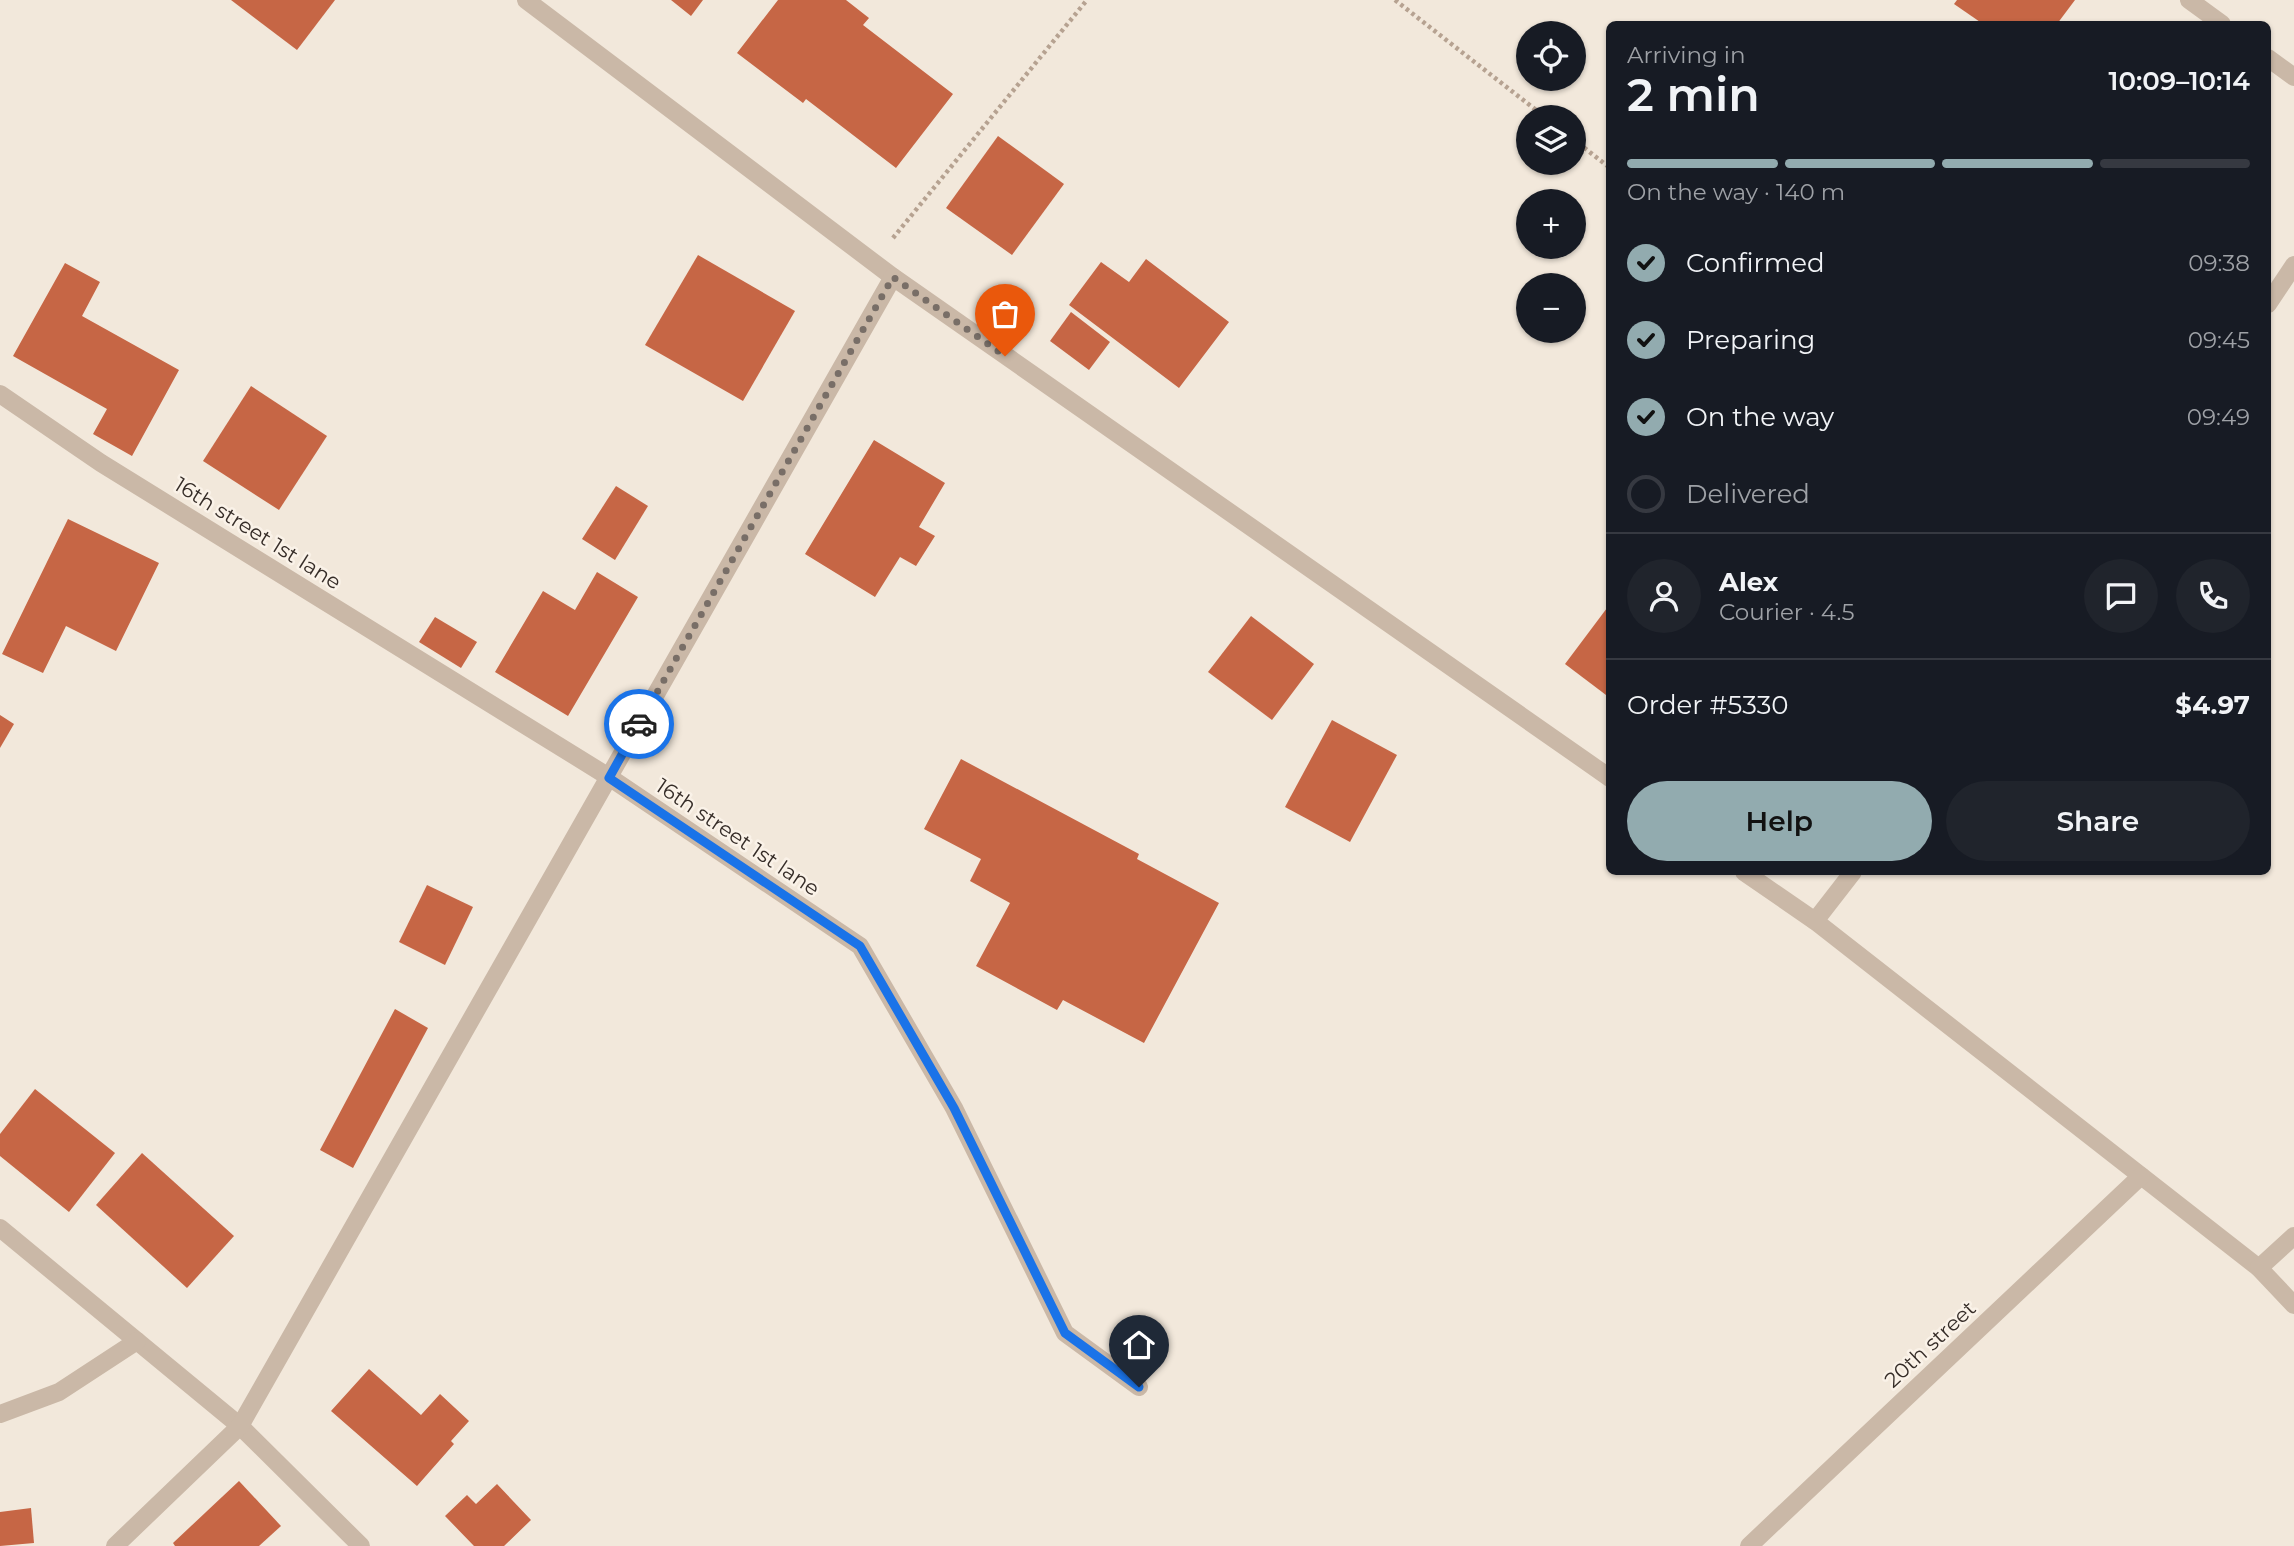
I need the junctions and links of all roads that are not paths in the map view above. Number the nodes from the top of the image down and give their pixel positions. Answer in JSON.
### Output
{"nodes":[{"id":1,"x":526,"y":0,"type":"edge"},
{"id":2,"x":2189,"y":0,"type":"edge"},
{"id":3,"x":2218,"y":21,"type":"edge"},
{"id":4,"x":2271,"y":60,"type":"edge"},
{"id":5,"x":2294,"y":77,"type":"edge"},
{"id":6,"x":2294,"y":265,"type":"edge"},
{"id":7,"x":893,"y":277,"type":"junction"},
{"id":8,"x":2271,"y":300,"type":"edge"},
{"id":9,"x":0,"y":394,"type":"edge"},
{"id":10,"x":1606,"y":775,"type":"edge"},
{"id":11,"x":609,"y":778,"type":"junction"},
{"id":12,"x":1748,"y":875,"type":"edge"},
{"id":13,"x":1851,"y":875,"type":"edge"},
{"id":14,"x":1815,"y":921,"type":"junction"},
{"id":15,"x":2141,"y":1176,"type":"junction"},
{"id":16,"x":0,"y":1228,"type":"edge"},
{"id":17,"x":2294,"y":1236,"type":"edge"},
{"id":18,"x":2259,"y":1268,"type":"junction"},
{"id":19,"x":2294,"y":1306,"type":"edge"},
{"id":20,"x":137,"y":1341,"type":"junction"},
{"id":21,"x":1139,"y":1387,"type":"dead end"},
{"id":22,"x":0,"y":1414,"type":"edge"},
{"id":23,"x":240,"y":1426,"type":"junction"},
{"id":24,"x":116,"y":1546,"type":"edge"},
{"id":25,"x":361,"y":1546,"type":"edge"},
{"id":26,"x":1749,"y":1546,"type":"edge"}],
"edges":[{"from":1,"to":7,"type":"street"},
{"from":2,"to":3,"type":"street"},
{"from":4,"to":5,"type":"street"},
{"from":6,"to":8,"type":"street"},
{"from":7,"to":10,"type":"street"},
{"from":7,"to":11,"type":"street"},
{"from":9,"to":11,"type":"street","name":"16th street 1st lane"},
{"from":11,"to":21,"type":"street","name":"16th street 1st lane"},
{"from":11,"to":23,"type":"street"},
{"from":12,"to":14,"type":"street"},
{"from":13,"to":14,"type":"street"},
{"from":14,"to":15,"type":"street"},
{"from":15,"to":18,"type":"street"},
{"from":15,"to":26,"type":"street","name":"20th street"},
{"from":16,"to":20,"type":"street"},
{"from":17,"to":18,"type":"street"},
{"from":18,"to":19,"type":"street"},
{"from":20,"to":22,"type":"street"},
{"from":20,"to":23,"type":"street"},
{"from":23,"to":24,"type":"street"},
{"from":23,"to":25,"type":"street"}]}
